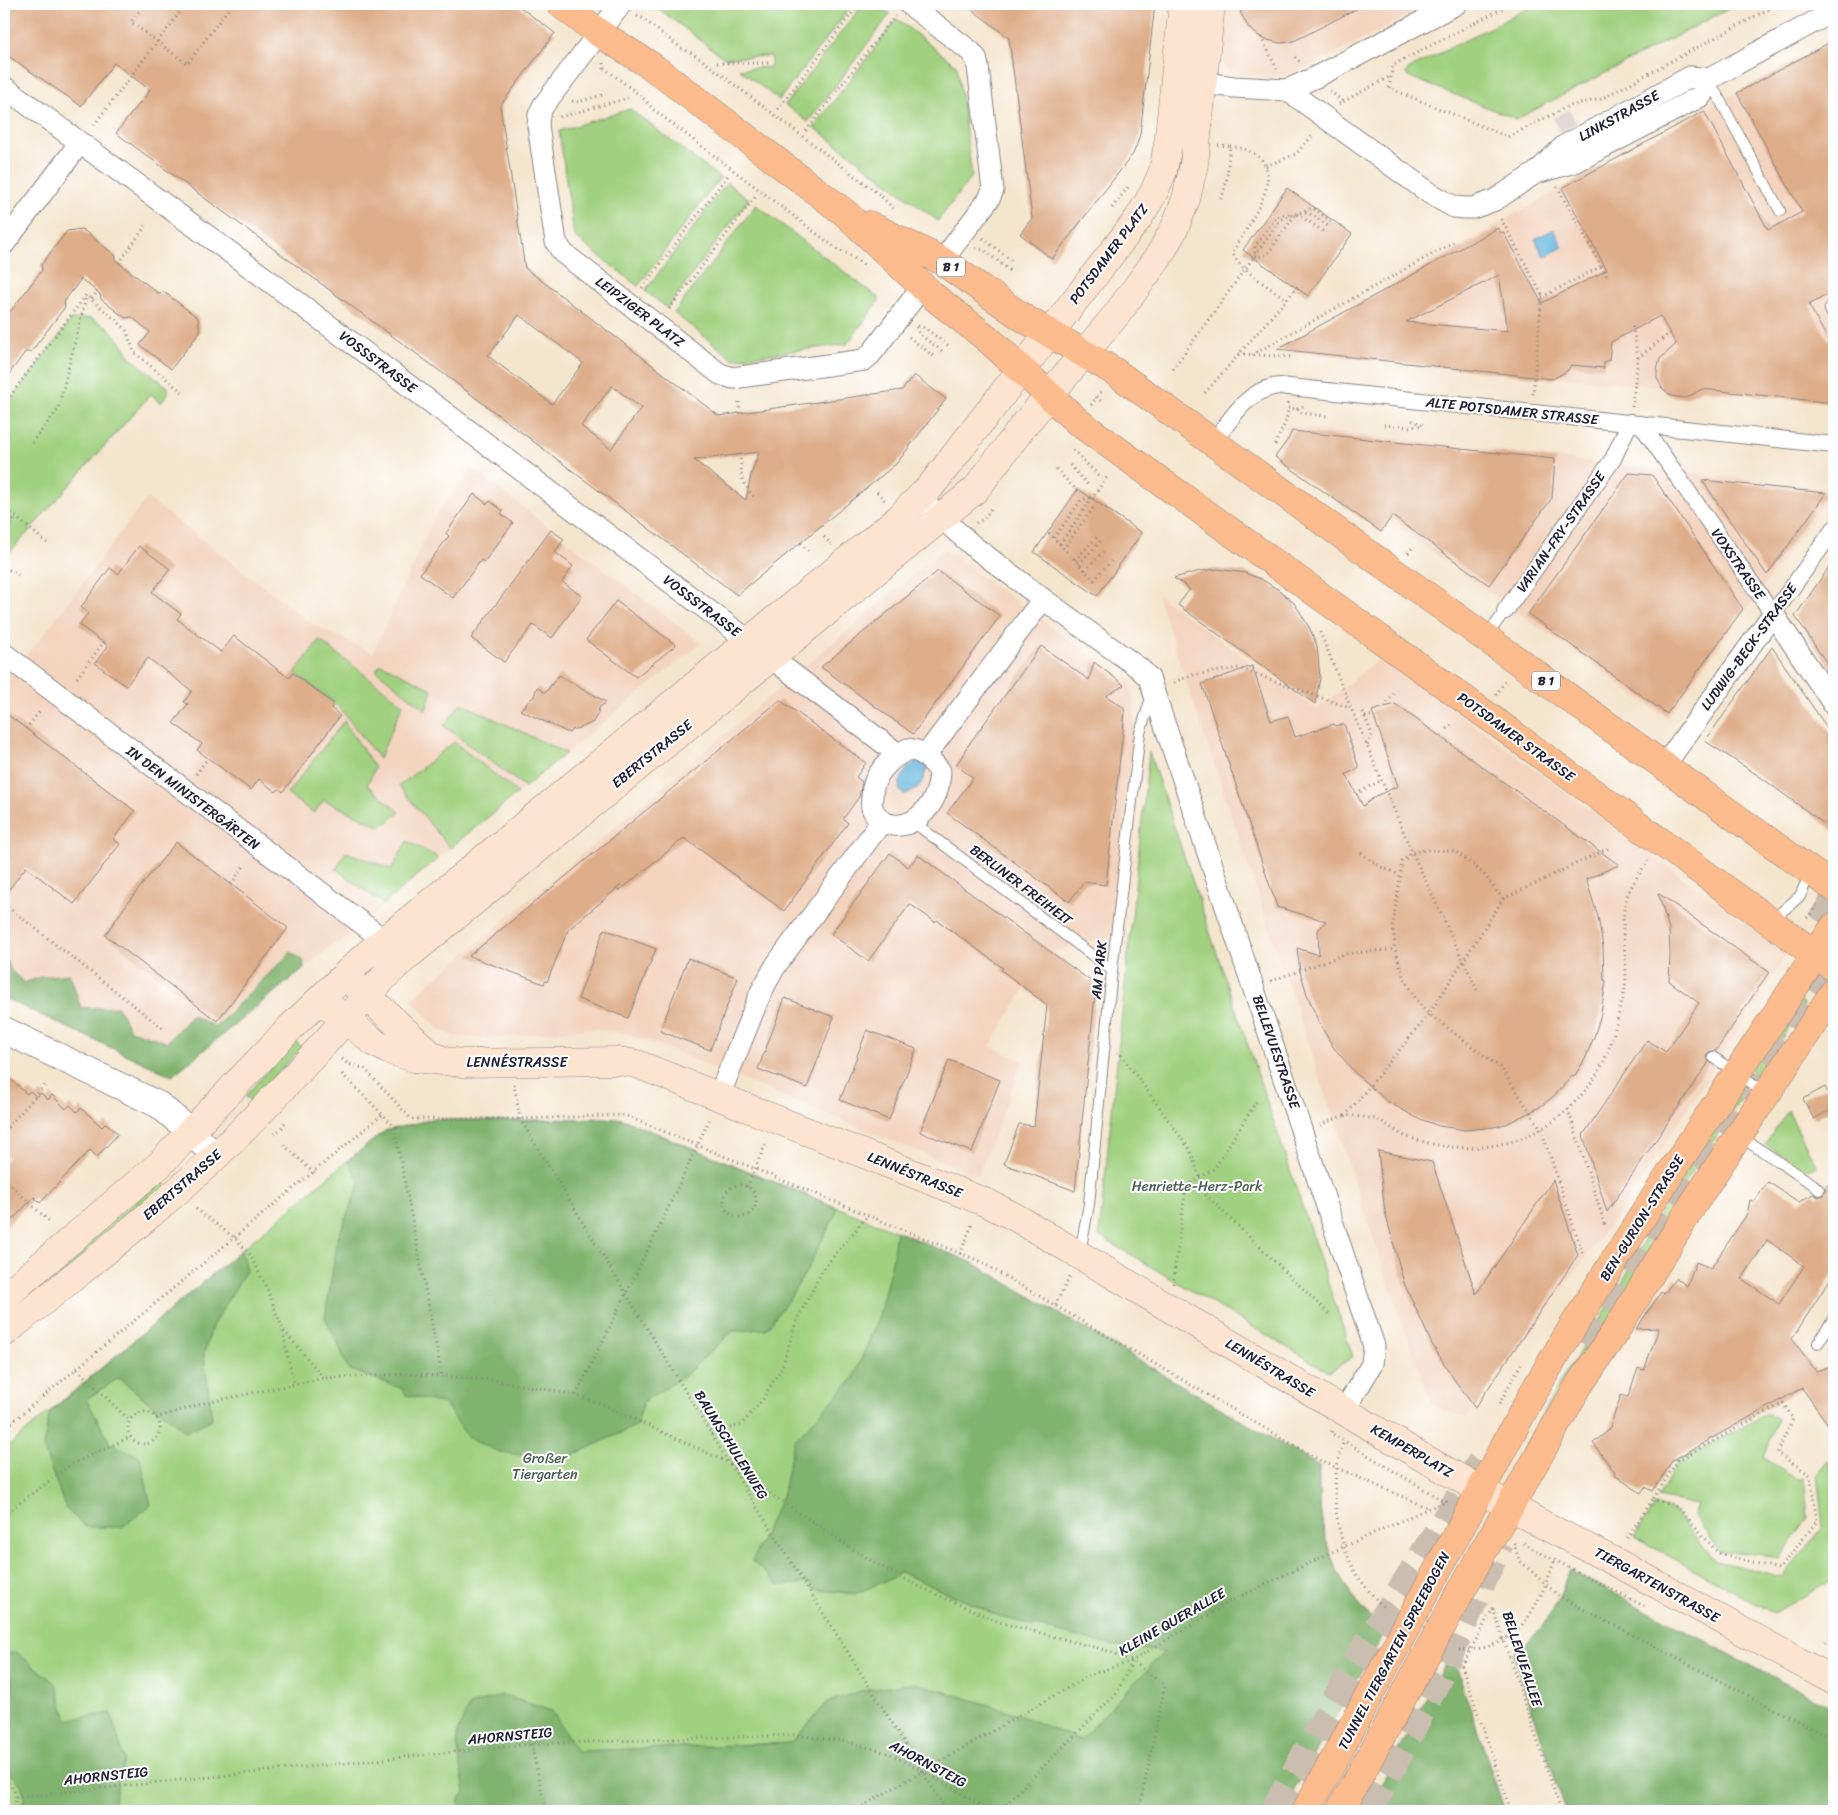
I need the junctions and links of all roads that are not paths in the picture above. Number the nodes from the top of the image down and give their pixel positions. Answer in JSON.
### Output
{"nodes":[{"id":1,"x":561,"y":4,"type":"edge"},
{"id":2,"x":621,"y":4,"type":"edge"},
{"id":3,"x":1183,"y":4,"type":"edge"},
{"id":4,"x":1211,"y":4,"type":"edge"},
{"id":5,"x":1456,"y":4,"type":"edge"},
{"id":6,"x":903,"y":9,"type":"edge"},
{"id":7,"x":1834,"y":11,"type":"edge"},
{"id":8,"x":599,"y":32,"type":"junction"},
{"id":9,"x":1709,"y":79,"type":"junction"},
{"id":10,"x":1175,"y":80,"type":"junction"},
{"id":11,"x":1203,"y":83,"type":"junction"},
{"id":12,"x":4,"y":88,"type":"edge"},
{"id":13,"x":1287,"y":90,"type":"junction"},
{"id":14,"x":1655,"y":108,"type":"dead end"},
{"id":15,"x":80,"y":144,"type":"junction"},
{"id":16,"x":1537,"y":172,"type":"junction"},
{"id":17,"x":1780,"y":211,"type":"dead end"},
{"id":18,"x":845,"y":213,"type":"junction"},
{"id":19,"x":4,"y":244,"type":"edge"},
{"id":20,"x":942,"y":261,"type":"junction"},
{"id":21,"x":922,"y":287,"type":"junction"},
{"id":22,"x":1050,"y":334,"type":"junction"},
{"id":23,"x":1084,"y":354,"type":"junction"},
{"id":24,"x":1022,"y":370,"type":"junction"},
{"id":25,"x":1049,"y":396,"type":"junction"},
{"id":26,"x":1636,"y":423,"type":"junction"},
{"id":27,"x":1213,"y":443,"type":"junction"},
{"id":28,"x":1834,"y":445,"type":"edge"},
{"id":29,"x":920,"y":499,"type":"junction"},
{"id":30,"x":941,"y":517,"type":"junction"},
{"id":31,"x":1834,"y":529,"type":"edge"},
{"id":32,"x":1043,"y":599,"type":"junction"},
{"id":33,"x":1505,"y":611,"type":"joint"},
{"id":34,"x":1773,"y":614,"type":"junction"},
{"id":35,"x":1486,"y":638,"type":"junction"},
{"id":36,"x":759,"y":649,"type":"junction"},
{"id":37,"x":4,"y":654,"type":"edge"},
{"id":38,"x":1154,"y":690,"type":"junction"},
{"id":39,"x":1834,"y":705,"type":"edge"},
{"id":40,"x":898,"y":754,"type":"junction"},
{"id":41,"x":926,"y":755,"type":"junction"},
{"id":42,"x":1664,"y":766,"type":"junction"},
{"id":43,"x":882,"y":821,"type":"junction"},
{"id":44,"x":913,"y":822,"type":"junction"},
{"id":45,"x":1811,"y":871,"type":"junction"},
{"id":46,"x":1826,"y":896,"type":"edge"},
{"id":47,"x":1771,"y":922,"type":"junction"},
{"id":48,"x":1834,"y":927,"type":"edge"},
{"id":49,"x":384,"y":940,"type":"junction"},
{"id":50,"x":1825,"y":961,"type":"edge"},
{"id":51,"x":1112,"y":970,"type":"junction"},
{"id":52,"x":345,"y":975,"type":"junction"},
{"id":53,"x":1834,"y":992,"type":"edge"},
{"id":54,"x":367,"y":996,"type":"junction"},
{"id":55,"x":320,"y":999,"type":"junction"},
{"id":56,"x":345,"y":1020,"type":"junction"},
{"id":57,"x":4,"y":1030,"type":"edge"},
{"id":58,"x":1712,"y":1056,"type":"dead end"},
{"id":59,"x":446,"y":1062,"type":"junction"},
{"id":60,"x":1737,"y":1073,"type":"junction"},
{"id":61,"x":1766,"y":1093,"type":"junction"},
{"id":62,"x":715,"y":1105,"type":"junction"},
{"id":63,"x":192,"y":1132,"type":"junction"},
{"id":64,"x":1738,"y":1135,"type":"junction"},
{"id":65,"x":215,"y":1156,"type":"junction"},
{"id":66,"x":1819,"y":1190,"type":"dead end"},
{"id":67,"x":1076,"y":1263,"type":"junction"},
{"id":68,"x":4,"y":1297,"type":"edge"},
{"id":69,"x":1834,"y":1318,"type":"edge"},
{"id":70,"x":4,"y":1333,"type":"edge"},
{"id":71,"x":1818,"y":1343,"type":"dead end"},
{"id":72,"x":1339,"y":1420,"type":"junction"},
{"id":73,"x":1481,"y":1490,"type":"junction"},
{"id":74,"x":1510,"y":1506,"type":"junction"},
{"id":75,"x":1834,"y":1681,"type":"edge"},
{"id":76,"x":1306,"y":1811,"type":"edge"},
{"id":77,"x":1340,"y":1811,"type":"edge"}],
"edges":[{"from":1,"to":8,"type":"main road","number":"B 1"},
{"from":2,"to":8,"type":"street","name":"LEIPZIGER PLATZ"},
{"from":3,"to":10,"type":"main road","name":"POTSDAMER PLATZ"},
{"from":4,"to":11,"type":"main road"},
{"from":5,"to":13,"type":"street"},
{"from":6,"to":20,"type":"street"},
{"from":7,"to":9,"type":"street","name":"LINKSTRASSE"},
{"from":8,"to":18,"type":"main road","number":"B 1"},
{"from":8,"to":21,"type":"street","name":"LEIPZIGER PLATZ"},
{"from":9,"to":16,"type":"street","name":"LINKSTRASSE"},
{"from":9,"to":17,"type":"lane"},
{"from":10,"to":11,"type":"street"},
{"from":10,"to":22,"type":"main road","name":"POTSDAMER PLATZ"},
{"from":11,"to":13,"type":"street"},
{"from":11,"to":23,"type":"main road"},
{"from":12,"to":15,"type":"street","name":"VOSSSTRASSE"},
{"from":13,"to":16,"type":"street","name":"LINKSTRASSE"},
{"from":14,"to":16,"type":"lane"},
{"from":15,"to":19,"type":"street"},
{"from":15,"to":36,"type":"street","name":"VOSSSTRASSE"},
{"from":18,"to":20,"type":"main road","number":"B 1"},
{"from":18,"to":21,"type":"main road","number":"B 1"},
{"from":20,"to":22,"type":"main road","number":"B 1"},
{"from":21,"to":24,"type":"main road","number":"B 1"},
{"from":22,"to":23,"type":"main road","number":"B 1"},
{"from":22,"to":24,"type":"main road","name":"POTSDAMER PLATZ"},
{"from":23,"to":25,"type":"main road"},
{"from":23,"to":27,"type":"main road","number":"B 1"},
{"from":24,"to":25,"type":"main road","number":"B 1"},
{"from":24,"to":29,"type":"main road","name":"POTSDAMER PLATZ"},
{"from":25,"to":30,"type":"main road"},
{"from":25,"to":47,"type":"main road","name":"POTSDAMER STRASSE","number":"B 1"},
{"from":26,"to":27,"type":"street","name":"ALTE POTSDAMER STRASSE"},
{"from":26,"to":28,"type":"street","name":"ALTE POTSDAMER STRASSE"},
{"from":26,"to":33,"type":"street","name":"VARIAN-FRY-STRASSE"},
{"from":26,"to":34,"type":"street","name":"VOXSTRASSE"},
{"from":27,"to":35,"type":"main road","number":"B 1"},
{"from":29,"to":30,"type":"street"},
{"from":29,"to":36,"type":"main road","name":"EBERTSTRASSE"},
{"from":30,"to":32,"type":"street"},
{"from":30,"to":36,"type":"main road","name":"EBERTSTRASSE"},
{"from":31,"to":34,"type":"street","name":"LUDWIG-BECK-STRASSE"},
{"from":32,"to":38,"type":"street"},
{"from":32,"to":41,"type":"street"},
{"from":33,"to":35,"type":"lane","name":"VARIAN-FRY-STRASSE"},
{"from":34,"to":39,"type":"street","name":"VOXSTRASSE"},
{"from":34,"to":42,"type":"street","name":"LUDWIG-BECK-STRASSE"},
{"from":35,"to":42,"type":"main road","number":"B 1"},
{"from":36,"to":40,"type":"street","name":"VOSSSTRASSE"},
{"from":36,"to":49,"type":"main road","name":"EBERTSTRASSE"},
{"from":36,"to":54,"type":"main road","name":"EBERTSTRASSE"},
{"from":37,"to":49,"type":"street","name":"IN DEN MINISTERGÄRTEN"},
{"from":38,"to":51,"type":"lane","name":"AM PARK"},
{"from":38,"to":72,"type":"street","name":"BELLEVUESTRASSE"},
{"from":40,"to":41,"type":"street"},
{"from":40,"to":43,"type":"street"},
{"from":41,"to":44,"type":"street"},
{"from":42,"to":45,"type":"main road","number":"B 1"},
{"from":43,"to":44,"type":"street"},
{"from":43,"to":62,"type":"street"},
{"from":44,"to":51,"type":"lane","name":"BERLINER FREIHEIT"},
{"from":45,"to":46,"type":"main road","number":"B 1"},
{"from":45,"to":47,"type":"lane"},
{"from":47,"to":50,"type":"main road","name":"POTSDAMER STRASSE","number":"B 1"},
{"from":48,"to":50,"type":"main road","name":"BEN-GURION-STRASSE"},
{"from":49,"to":52,"type":"main road","name":"EBERTSTRASSE"},
{"from":50,"to":60,"type":"main road","name":"BEN-GURION-STRASSE"},
{"from":51,"to":67,"type":"lane","name":"AM PARK"},
{"from":52,"to":54,"type":"main road"},
{"from":52,"to":55,"type":"main road","name":"EBERTSTRASSE"},
{"from":53,"to":61,"type":"main road"},
{"from":54,"to":56,"type":"main road","name":"EBERTSTRASSE"},
{"from":54,"to":59,"type":"main road","name":"LENNÉSTRASSE"},
{"from":55,"to":56,"type":"main road"},
{"from":55,"to":63,"type":"main road","name":"EBERTSTRASSE"},
{"from":56,"to":59,"type":"main road","name":"LENNÉSTRASSE"},
{"from":56,"to":65,"type":"main road","name":"EBERTSTRASSE"},
{"from":57,"to":63,"type":"street"},
{"from":58,"to":60,"type":"lane"},
{"from":59,"to":62,"type":"main road","name":"LENNÉSTRASSE"},
{"from":60,"to":61,"type":"lane"},
{"from":60,"to":73,"type":"main road","name":"BEN-GURION-STRASSE"},
{"from":61,"to":64,"type":"main road"},
{"from":62,"to":67,"type":"main road","name":"LENNÉSTRASSE"},
{"from":63,"to":65,"type":"street"},
{"from":63,"to":68,"type":"main road","name":"EBERTSTRASSE"},
{"from":64,"to":66,"type":"lane"},
{"from":64,"to":74,"type":"main road"},
{"from":65,"to":70,"type":"main road","name":"EBERTSTRASSE"},
{"from":67,"to":72,"type":"main road","name":"LENNÉSTRASSE"},
{"from":69,"to":71,"type":"lane"},
{"from":72,"to":73,"type":"main road","name":"KEMPERPLATZ"},
{"from":73,"to":74,"type":"main road","name":"TIERGARTENSTRASSE"},
{"from":73,"to":76,"type":"main road","name":"TUNNEL TIERGARTEN SPREEBOGEN"},
{"from":74,"to":75,"type":"main road","name":"TIERGARTENSTRASSE"},
{"from":74,"to":77,"type":"main road","name":"TUNNEL TIERGARTEN SPREEBOGEN"}]}
